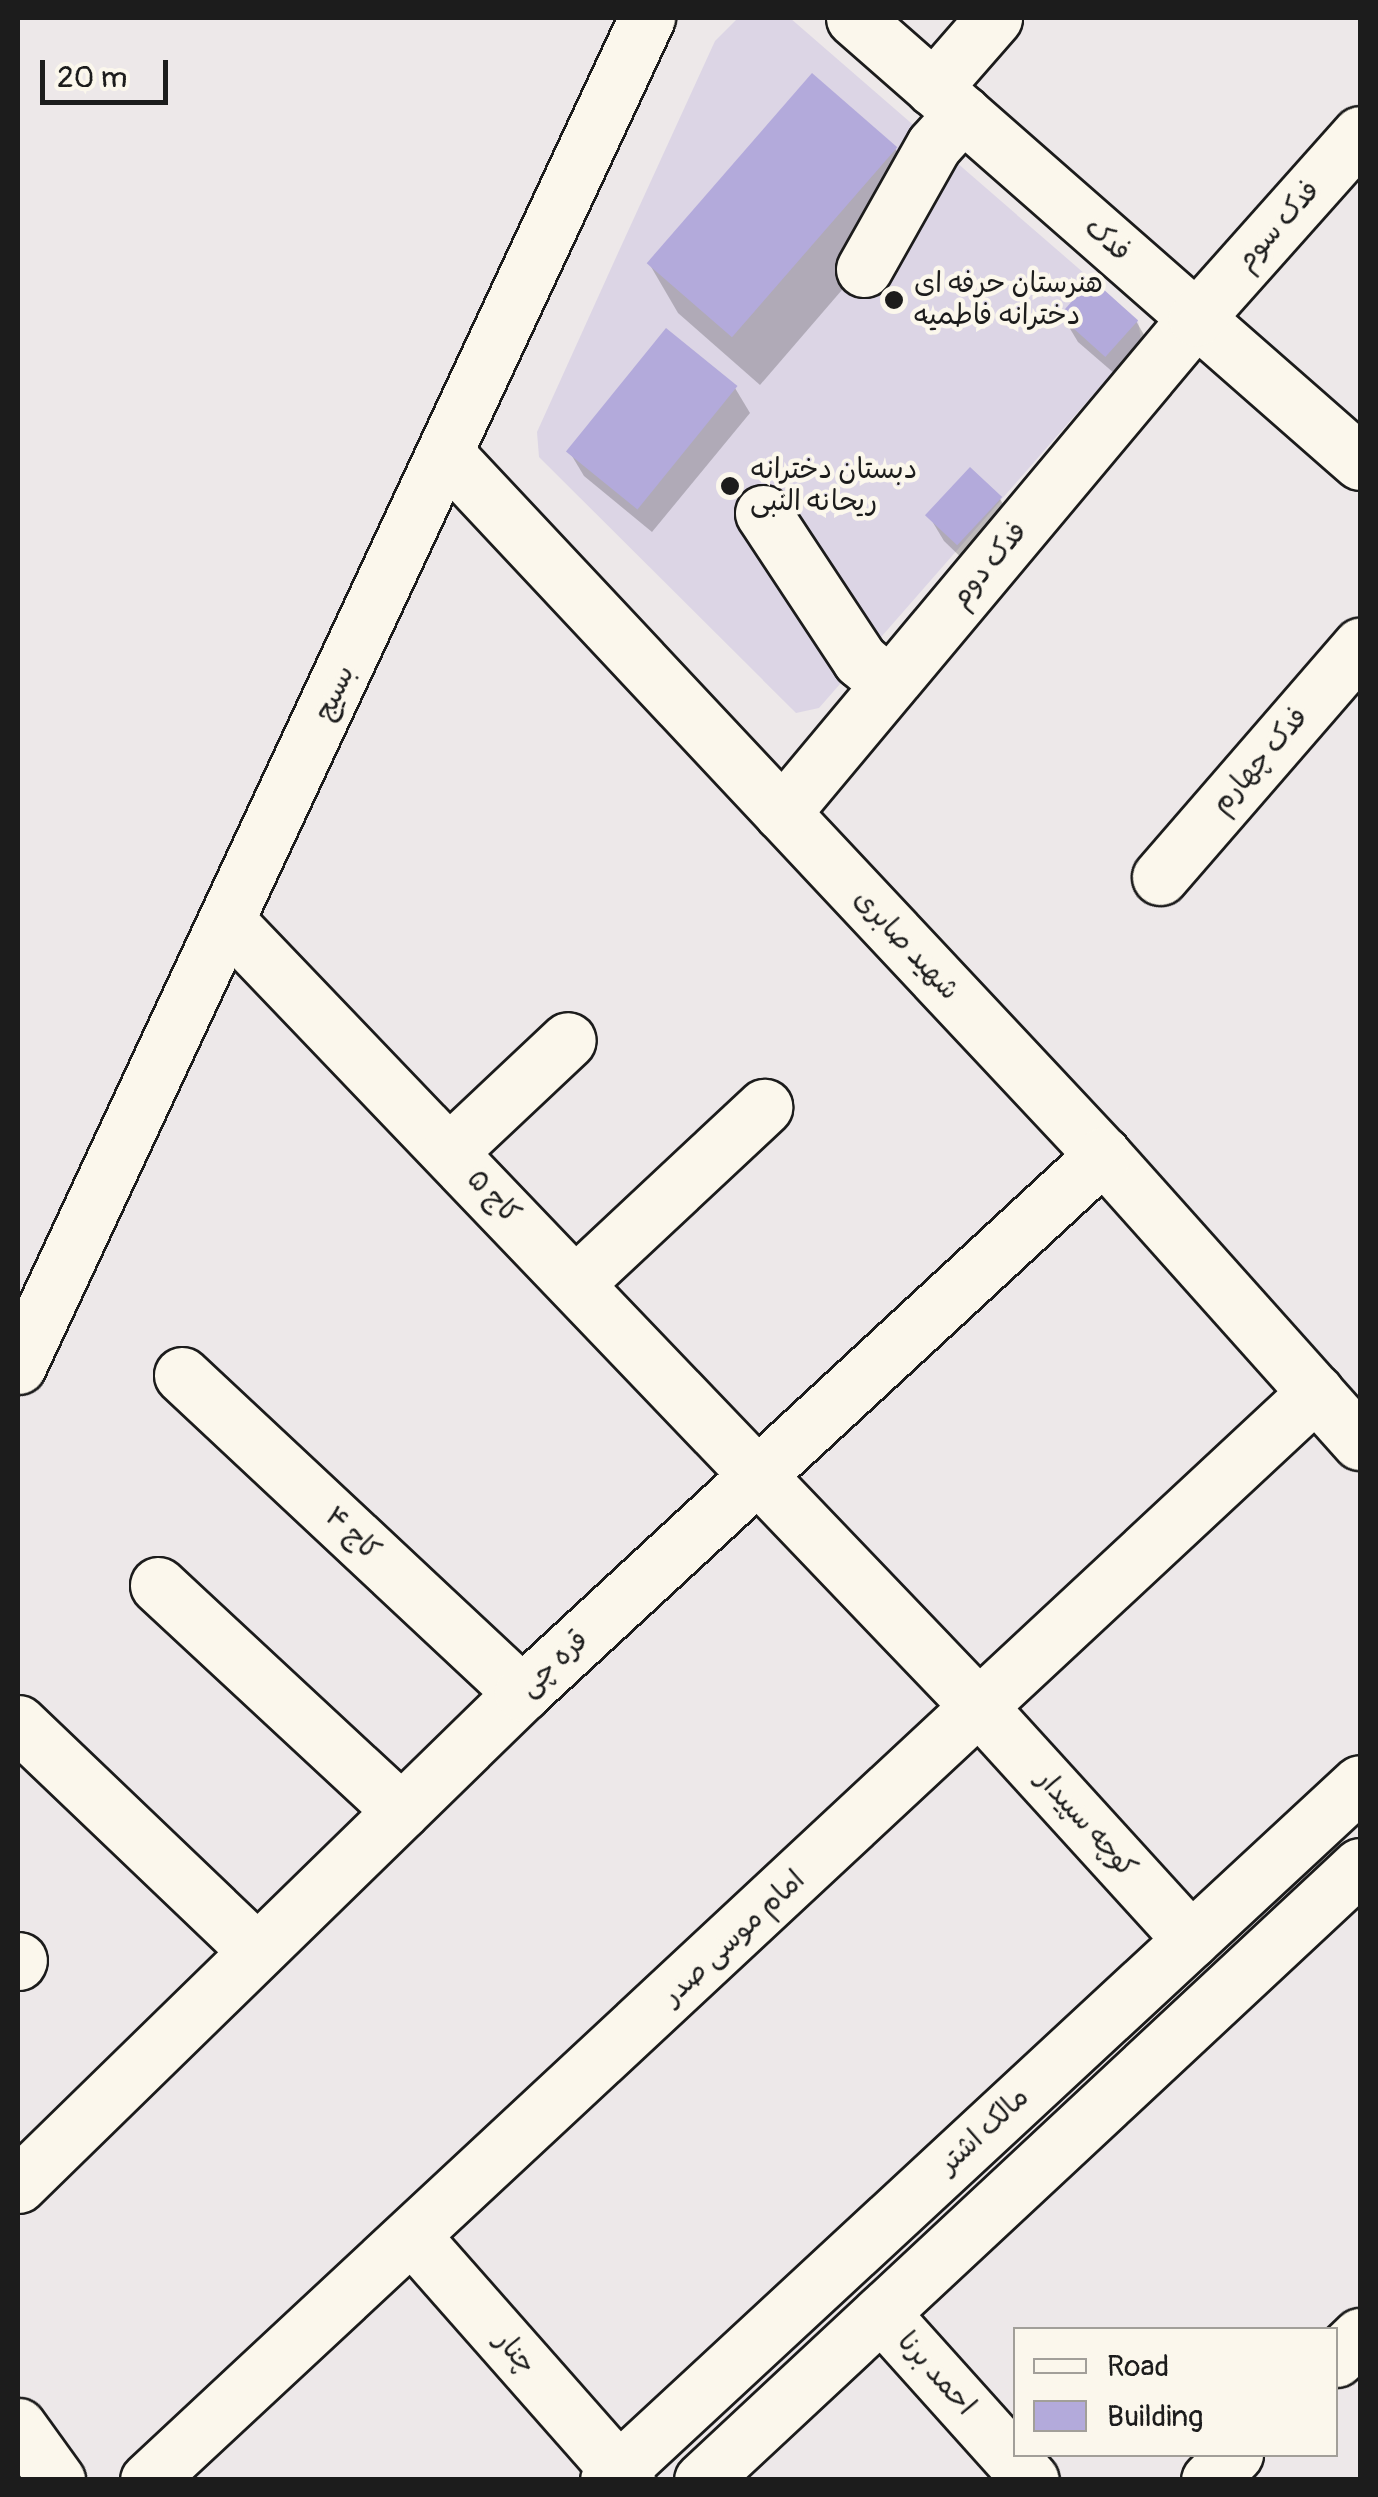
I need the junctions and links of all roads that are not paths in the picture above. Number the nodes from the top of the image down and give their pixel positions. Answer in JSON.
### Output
{"nodes":[{"id":1,"x":647,"y":18,"type":"edge"},
{"id":2,"x":854,"y":18,"type":"edge"},
{"id":3,"x":994,"y":18,"type":"edge"},
{"id":4,"x":948,"y":100,"type":"junction"},
{"id":5,"x":1360,"y":134,"type":"edge"},
{"id":6,"x":864,"y":269,"type":"dead end"},
{"id":7,"x":1196,"y":318,"type":"junction"},
{"id":8,"x":446,"y":454,"type":"junction"},
{"id":9,"x":1360,"y":462,"type":"edge"},
{"id":10,"x":763,"y":513,"type":"dead end"},
{"id":11,"x":1360,"y":646,"type":"edge"},
{"id":12,"x":889,"y":684,"type":"junction"},
{"id":13,"x":782,"y":813,"type":"junction"},
{"id":14,"x":1160,"y":877,"type":"dead end"},
{"id":15,"x":227,"y":922,"type":"junction"},
{"id":16,"x":568,"y":1040,"type":"dead end"},
{"id":17,"x":764,"y":1107,"type":"dead end"},
{"id":18,"x":450,"y":1152,"type":"junction"},
{"id":19,"x":1103,"y":1155,"type":"junction"},
{"id":20,"x":576,"y":1284,"type":"junction"},
{"id":21,"x":18,"y":1366,"type":"edge"},
{"id":22,"x":182,"y":1376,"type":"dead end"},
{"id":23,"x":1316,"y":1392,"type":"junction"},
{"id":24,"x":1360,"y":1442,"type":"edge"},
{"id":25,"x":757,"y":1473,"type":"junction"},
{"id":26,"x":158,"y":1585,"type":"dead end"},
{"id":27,"x":522,"y":1693,"type":"junction"},
{"id":28,"x":982,"y":1709,"type":"junction"},
{"id":29,"x":18,"y":1723,"type":"edge"},
{"id":30,"x":1360,"y":1783,"type":"edge"},
{"id":31,"x":401,"y":1811,"type":"junction"},
{"id":32,"x":1360,"y":1866,"type":"edge"},
{"id":33,"x":1191,"y":1940,"type":"junction"},
{"id":34,"x":256,"y":1951,"type":"junction"},
{"id":35,"x":18,"y":2185,"type":"edge"},
{"id":36,"x":412,"y":2236,"type":"junction"},
{"id":37,"x":881,"y":2313,"type":"junction"},
{"id":38,"x":1360,"y":2336,"type":"edge"},
{"id":39,"x":1338,"y":2358,"type":"edge"},
{"id":40,"x":18,"y":2426,"type":"edge"},
{"id":41,"x":1232,"y":2457,"type":"edge"},
{"id":42,"x":618,"y":2476,"type":"edge"},
{"id":43,"x":57,"y":2480,"type":"edge"},
{"id":44,"x":148,"y":2480,"type":"edge"},
{"id":45,"x":702,"y":2480,"type":"edge"},
{"id":46,"x":1031,"y":2480,"type":"edge"},
{"id":47,"x":1209,"y":2480,"type":"edge"}],
"edges":[{"from":1,"to":8,"type":"street","name":"بسیج"},
{"from":2,"to":4,"type":"street","name":"فدک"},
{"from":3,"to":4,"type":"street"},
{"from":4,"to":6,"type":"street"},
{"from":4,"to":7,"type":"street","name":"فدک"},
{"from":5,"to":7,"type":"street","name":"فدک سوم"},
{"from":7,"to":9,"type":"street","name":"فدک"},
{"from":7,"to":12,"type":"street","name":"فدک دوم"},
{"from":8,"to":13,"type":"street","name":"شهید صابری"},
{"from":8,"to":15,"type":"street","name":"بسیج"},
{"from":10,"to":12,"type":"street"},
{"from":11,"to":14,"type":"street","name":"فدک چهارم"},
{"from":12,"to":13,"type":"street","name":"فدک دوم"},
{"from":13,"to":19,"type":"street","name":"شهید صابری"},
{"from":15,"to":18,"type":"street","name":"کاج ۵"},
{"from":15,"to":21,"type":"street","name":"بسیج"},
{"from":16,"to":18,"type":"street"},
{"from":17,"to":20,"type":"street"},
{"from":18,"to":20,"type":"street","name":"کاج ۵"},
{"from":19,"to":23,"type":"street","name":"شهید صابری"},
{"from":19,"to":25,"type":"street","name":"قره چی"},
{"from":20,"to":25,"type":"street","name":"کاج ۵"},
{"from":22,"to":27,"type":"street","name":"کاج ۴"},
{"from":23,"to":24,"type":"street","name":"شهید صابری"},
{"from":23,"to":28,"type":"street","name":"امام موسی صدر"},
{"from":25,"to":27,"type":"street","name":"قره چی"},
{"from":25,"to":28,"type":"street","name":"کوچه سپیدار"},
{"from":26,"to":31,"type":"street"},
{"from":27,"to":31,"type":"street","name":"قره چی"},
{"from":28,"to":33,"type":"street","name":"کوچه سپیدار"},
{"from":28,"to":36,"type":"street","name":"امام موسی صدر"},
{"from":29,"to":34,"type":"street"},
{"from":30,"to":33,"type":"street","name":"مالک اشتر"},
{"from":31,"to":34,"type":"street","name":"قره چی"},
{"from":32,"to":37,"type":"street"},
{"from":33,"to":42,"type":"street","name":"مالک اشتر"},
{"from":34,"to":35,"type":"street","name":"قره چی"},
{"from":36,"to":42,"type":"street","name":"چنار"},
{"from":36,"to":44,"type":"street","name":"امام موسی صدر"},
{"from":37,"to":45,"type":"street"},
{"from":37,"to":46,"type":"street","name":"احمد برنا"},
{"from":38,"to":39,"type":"street"},
{"from":40,"to":43,"type":"street"},
{"from":41,"to":47,"type":"street"}]}
